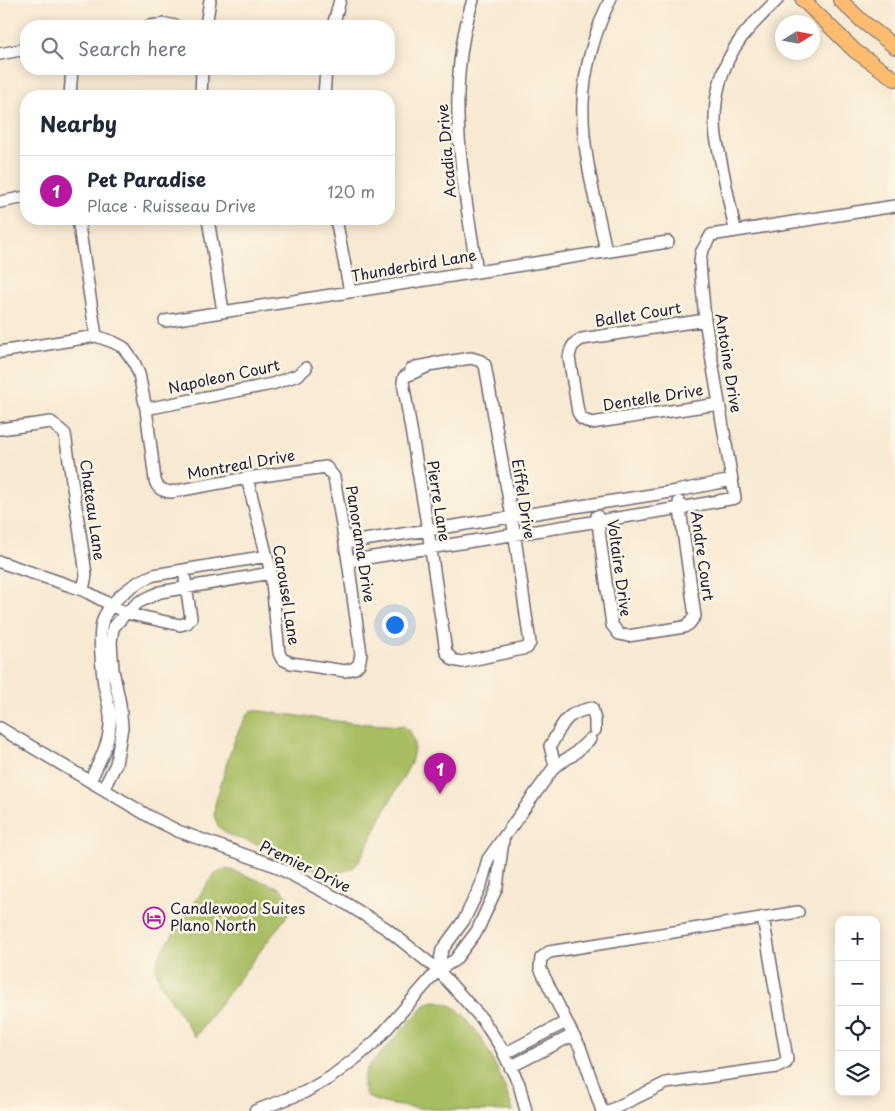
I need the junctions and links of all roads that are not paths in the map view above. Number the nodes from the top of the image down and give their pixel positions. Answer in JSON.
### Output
{"nodes":[{"id":1,"x":210,"y":0,"type":"edge"},
{"id":2,"x":340,"y":0,"type":"edge"},
{"id":3,"x":473,"y":0,"type":"edge"},
{"id":4,"x":610,"y":0,"type":"edge"},
{"id":5,"x":776,"y":0,"type":"edge"},
{"id":6,"x":803,"y":0,"type":"edge"},
{"id":7,"x":840,"y":0,"type":"edge"},
{"id":8,"x":207,"y":20,"type":"edge"},
{"id":9,"x":335,"y":20,"type":"edge"},
{"id":10,"x":895,"y":47,"type":"edge"},
{"id":11,"x":20,"y":50,"type":"edge"},
{"id":12,"x":0,"y":54,"type":"edge"},
{"id":13,"x":72,"y":75,"type":"edge"},
{"id":14,"x":202,"y":75,"type":"edge"},
{"id":15,"x":326,"y":75,"type":"edge"},
{"id":16,"x":895,"y":79,"type":"edge"},
{"id":17,"x":70,"y":90,"type":"edge"},
{"id":18,"x":201,"y":90,"type":"edge"},
{"id":19,"x":324,"y":90,"type":"edge"},
{"id":20,"x":20,"y":198,"type":"edge"},
{"id":21,"x":0,"y":202,"type":"edge"},
{"id":22,"x":895,"y":206,"type":"edge"},
{"id":23,"x":79,"y":225,"type":"edge"},
{"id":24,"x":209,"y":225,"type":"edge"},
{"id":25,"x":337,"y":225,"type":"edge"},
{"id":26,"x":736,"y":230,"type":"junction"},
{"id":27,"x":668,"y":242,"type":"dead end"},
{"id":28,"x":606,"y":251,"type":"junction"},
{"id":29,"x":477,"y":271,"type":"junction"},
{"id":30,"x":350,"y":292,"type":"junction"},
{"id":31,"x":223,"y":311,"type":"junction"},
{"id":32,"x":705,"y":320,"type":"junction"},
{"id":33,"x":165,"y":321,"type":"dead end"},
{"id":34,"x":96,"y":336,"type":"junction"},
{"id":35,"x":0,"y":352,"type":"edge"},
{"id":36,"x":435,"y":364,"type":"joint"},
{"id":37,"x":306,"y":368,"type":"dead end"},
{"id":38,"x":718,"y":404,"type":"junction"},
{"id":39,"x":146,"y":409,"type":"junction"},
{"id":40,"x":591,"y":423,"type":"joint"},
{"id":41,"x":0,"y":429,"type":"edge"},
{"id":42,"x":326,"y":466,"type":"joint"},
{"id":43,"x":247,"y":478,"type":"junction"},
{"id":44,"x":732,"y":480,"type":"junction"},
{"id":45,"x":704,"y":486,"type":"junction"},
{"id":46,"x":677,"y":491,"type":"junction"},
{"id":47,"x":632,"y":498,"type":"junction"},
{"id":48,"x":707,"y":503,"type":"junction"},
{"id":49,"x":595,"y":504,"type":"junction"},
{"id":50,"x":680,"y":508,"type":"junction"},
{"id":51,"x":543,"y":512,"type":"junction"},
{"id":52,"x":635,"y":515,"type":"junction"},
{"id":53,"x":512,"y":517,"type":"junction"},
{"id":54,"x":597,"y":521,"type":"junction"},
{"id":55,"x":546,"y":529,"type":"junction"},
{"id":56,"x":428,"y":530,"type":"junction"},
{"id":57,"x":514,"y":534,"type":"junction"},
{"id":58,"x":346,"y":543,"type":"junction"},
{"id":59,"x":431,"y":548,"type":"junction"},
{"id":60,"x":267,"y":556,"type":"junction"},
{"id":61,"x":348,"y":561,"type":"junction"},
{"id":62,"x":0,"y":562,"type":"edge"},
{"id":63,"x":231,"y":563,"type":"junction"},
{"id":64,"x":183,"y":570,"type":"junction"},
{"id":65,"x":271,"y":573,"type":"junction"},
{"id":66,"x":142,"y":579,"type":"junction"},
{"id":67,"x":234,"y":579,"type":"junction"},
{"id":68,"x":187,"y":586,"type":"junction"},
{"id":69,"x":83,"y":590,"type":"junction"},
{"id":70,"x":150,"y":597,"type":"junction"},
{"id":71,"x":112,"y":605,"type":"junction"},
{"id":72,"x":126,"y":613,"type":"junction"},
{"id":73,"x":618,"y":634,"type":"joint"},
{"id":74,"x":282,"y":658,"type":"joint"},
{"id":75,"x":453,"y":660,"type":"joint"},
{"id":76,"x":110,"y":686,"type":"junction"},
{"id":77,"x":0,"y":728,"type":"edge"},
{"id":78,"x":555,"y":766,"type":"junction"},
{"id":79,"x":90,"y":781,"type":"junction"},
{"id":80,"x":104,"y":788,"type":"junction"},
{"id":81,"x":503,"y":840,"type":"junction"},
{"id":82,"x":798,"y":912,"type":"dead end"},
{"id":83,"x":466,"y":916,"type":"junction"},
{"id":84,"x":763,"y":917,"type":"junction"},
{"id":85,"x":480,"y":923,"type":"junction"},
{"id":86,"x":438,"y":970,"type":"junction"},
{"id":87,"x":566,"y":1022,"type":"junction"},
{"id":88,"x":573,"y":1035,"type":"junction"},
{"id":89,"x":504,"y":1054,"type":"junction"},
{"id":90,"x":510,"y":1067,"type":"junction"},
{"id":91,"x":255,"y":1111,"type":"edge"},
{"id":92,"x":526,"y":1111,"type":"edge"},
{"id":93,"x":602,"y":1111,"type":"edge"},
{"id":94,"x":609,"y":1111,"type":"edge"}],
"edges":[{"from":1,"to":8,"type":"street"},
{"from":2,"to":9,"type":"street"},
{"from":3,"to":29,"type":"street","name":"Acadia Drive"},
{"from":4,"to":28,"type":"street"},
{"from":5,"to":26,"type":"street"},
{"from":6,"to":16,"type":"main road"},
{"from":7,"to":10,"type":"main road"},
{"from":11,"to":12,"type":"street"},
{"from":13,"to":17,"type":"street"},
{"from":14,"to":18,"type":"street"},
{"from":15,"to":19,"type":"street"},
{"from":20,"to":21,"type":"street"},
{"from":22,"to":26,"type":"street"},
{"from":23,"to":34,"type":"street"},
{"from":24,"to":31,"type":"street"},
{"from":25,"to":30,"type":"street"},
{"from":26,"to":32,"type":"street","name":"Antoine Drive"},
{"from":27,"to":28,"type":"street","name":"Thunderbird Lane"},
{"from":28,"to":29,"type":"street","name":"Thunderbird Lane"},
{"from":29,"to":30,"type":"street","name":"Thunderbird Lane"},
{"from":30,"to":31,"type":"street","name":"Thunderbird Lane"},
{"from":31,"to":33,"type":"street","name":"Thunderbird Lane"},
{"from":32,"to":38,"type":"street","name":"Antoine Drive"},
{"from":32,"to":40,"type":"street","name":"Ballet Court"},
{"from":34,"to":35,"type":"street"},
{"from":34,"to":39,"type":"street"},
{"from":36,"to":53,"type":"street","name":"Eiffel Drive"},
{"from":36,"to":56,"type":"street","name":"Pierre Lane"},
{"from":37,"to":39,"type":"street","name":"Napoleon Court"},
{"from":38,"to":40,"type":"street","name":"Dentelle Drive"},
{"from":38,"to":44,"type":"street","name":"Antoine Drive"},
{"from":39,"to":43,"type":"street","name":"Montreal Drive"},
{"from":41,"to":69,"type":"street","name":"Chateau Lane"},
{"from":42,"to":43,"type":"street","name":"Montreal Drive"},
{"from":42,"to":58,"type":"street","name":"Panorama Drive"},
{"from":43,"to":60,"type":"street","name":"Carousel Lane"},
{"from":44,"to":45,"type":"street"},
{"from":44,"to":48,"type":"street","name":"Antoine Drive"},
{"from":45,"to":46,"type":"street"},
{"from":45,"to":48,"type":"street"},
{"from":46,"to":47,"type":"street"},
{"from":46,"to":50,"type":"street","name":"Andre Court"},
{"from":47,"to":49,"type":"street"},
{"from":47,"to":52,"type":"street"},
{"from":48,"to":50,"type":"street"},
{"from":49,"to":51,"type":"street"},
{"from":49,"to":54,"type":"street","name":"Voltaire Drive"},
{"from":50,"to":52,"type":"street"},
{"from":50,"to":73,"type":"street","name":"Andre Court"},
{"from":51,"to":53,"type":"street"},
{"from":51,"to":55,"type":"street"},
{"from":52,"to":54,"type":"street"},
{"from":53,"to":56,"type":"street"},
{"from":53,"to":57,"type":"street","name":"Eiffel Drive"},
{"from":54,"to":55,"type":"street"},
{"from":54,"to":73,"type":"street","name":"Voltaire Drive"},
{"from":55,"to":57,"type":"street"},
{"from":56,"to":58,"type":"street"},
{"from":56,"to":59,"type":"street","name":"Pierre Lane"},
{"from":57,"to":59,"type":"street"},
{"from":57,"to":75,"type":"street","name":"Eiffel Drive"},
{"from":58,"to":61,"type":"street","name":"Panorama Drive"},
{"from":59,"to":61,"type":"street"},
{"from":59,"to":75,"type":"street","name":"Pierre Lane"},
{"from":60,"to":63,"type":"street"},
{"from":60,"to":65,"type":"street","name":"Carousel Lane"},
{"from":61,"to":74,"type":"street","name":"Panorama Drive"},
{"from":62,"to":69,"type":"street"},
{"from":63,"to":64,"type":"street"},
{"from":63,"to":67,"type":"street"},
{"from":64,"to":66,"type":"street"},
{"from":64,"to":68,"type":"street"},
{"from":65,"to":67,"type":"street"},
{"from":65,"to":74,"type":"street","name":"Carousel Lane"},
{"from":66,"to":70,"type":"street"},
{"from":66,"to":71,"type":"street"},
{"from":67,"to":68,"type":"street"},
{"from":68,"to":70,"type":"street"},
{"from":68,"to":72,"type":"street"},
{"from":69,"to":71,"type":"street"},
{"from":70,"to":72,"type":"street"},
{"from":71,"to":72,"type":"street"},
{"from":71,"to":76,"type":"street"},
{"from":72,"to":76,"type":"street"},
{"from":76,"to":79,"type":"street"},
{"from":76,"to":80,"type":"street"},
{"from":77,"to":79,"type":"street","name":"Premier Drive"},
{"from":78,"to":78,"type":"street"},
{"from":78,"to":81,"type":"street"},
{"from":79,"to":80,"type":"street","name":"Premier Drive"},
{"from":80,"to":86,"type":"street","name":"Premier Drive"},
{"from":81,"to":83,"type":"street"},
{"from":81,"to":85,"type":"street"},
{"from":82,"to":84,"type":"street"},
{"from":83,"to":85,"type":"street"},
{"from":83,"to":86,"type":"street"},
{"from":84,"to":87,"type":"street"},
{"from":84,"to":94,"type":"street"},
{"from":85,"to":86,"type":"street"},
{"from":86,"to":89,"type":"street","name":"Premier Drive"},
{"from":86,"to":91,"type":"street"},
{"from":87,"to":88,"type":"street"},
{"from":87,"to":89,"type":"street"},
{"from":88,"to":90,"type":"street"},
{"from":88,"to":93,"type":"street"},
{"from":89,"to":90,"type":"street","name":"Premier Drive"},
{"from":90,"to":92,"type":"street","name":"Premier Drive"}]}
